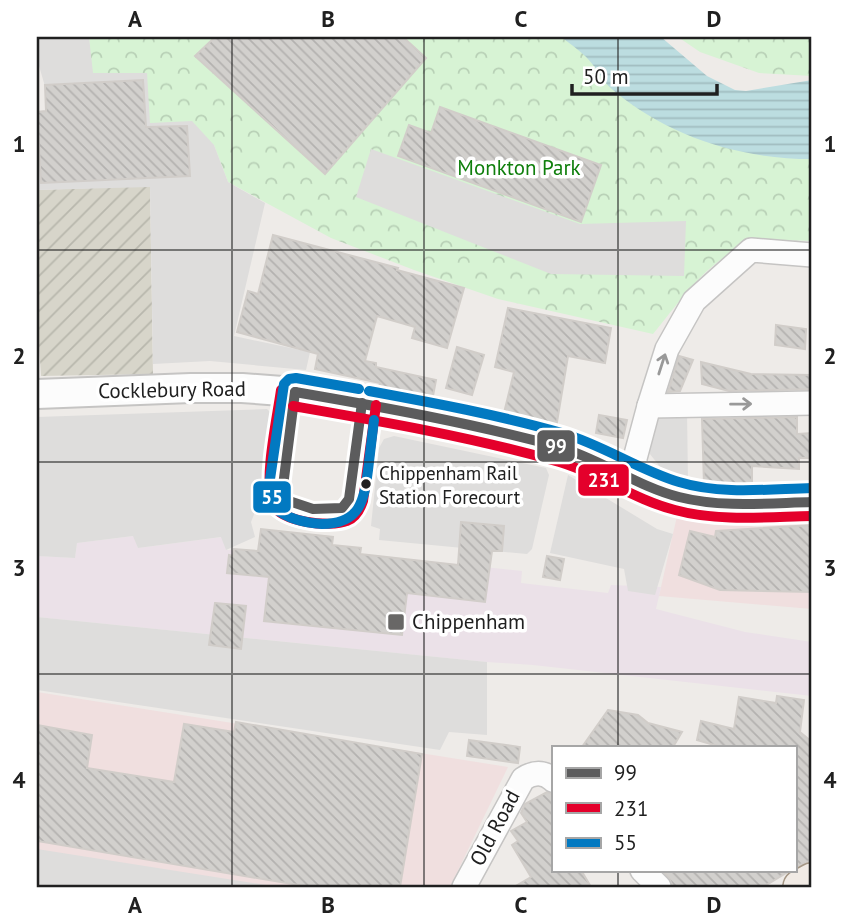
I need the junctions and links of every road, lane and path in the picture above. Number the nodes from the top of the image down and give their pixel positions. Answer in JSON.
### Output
{"nodes":[{"id":1,"x":812,"y":255,"type":"edge"},
{"id":2,"x":37,"y":394,"type":"edge"},
{"id":3,"x":812,"y":403,"type":"edge"},
{"id":4,"x":649,"y":406,"type":"junction"},
{"id":5,"x":631,"y":477,"type":"junction"},
{"id":6,"x":812,"y":502,"type":"edge"},
{"id":7,"x":542,"y":777,"type":"edge"},
{"id":8,"x":644,"y":872,"type":"edge"},
{"id":9,"x":812,"y":881,"type":"edge"},
{"id":10,"x":464,"y":887,"type":"edge"},
{"id":11,"x":659,"y":887,"type":"edge"},
{"id":12,"x":801,"y":887,"type":"edge"}],
"edges":[{"from":4,"to":1,"type":"street","one_way":true},
{"from":2,"to":5,"type":"street","name":"Cocklebury Road"},
{"from":4,"to":3,"type":"street","one_way":true},
{"from":4,"to":5,"type":"street"},
{"from":5,"to":6,"type":"street","name":"Cocklebury Road"},
{"from":7,"to":10,"type":"street","name":"Old Road"},
{"from":8,"to":11,"type":"street"},
{"from":9,"to":12,"type":"main road"}]}
